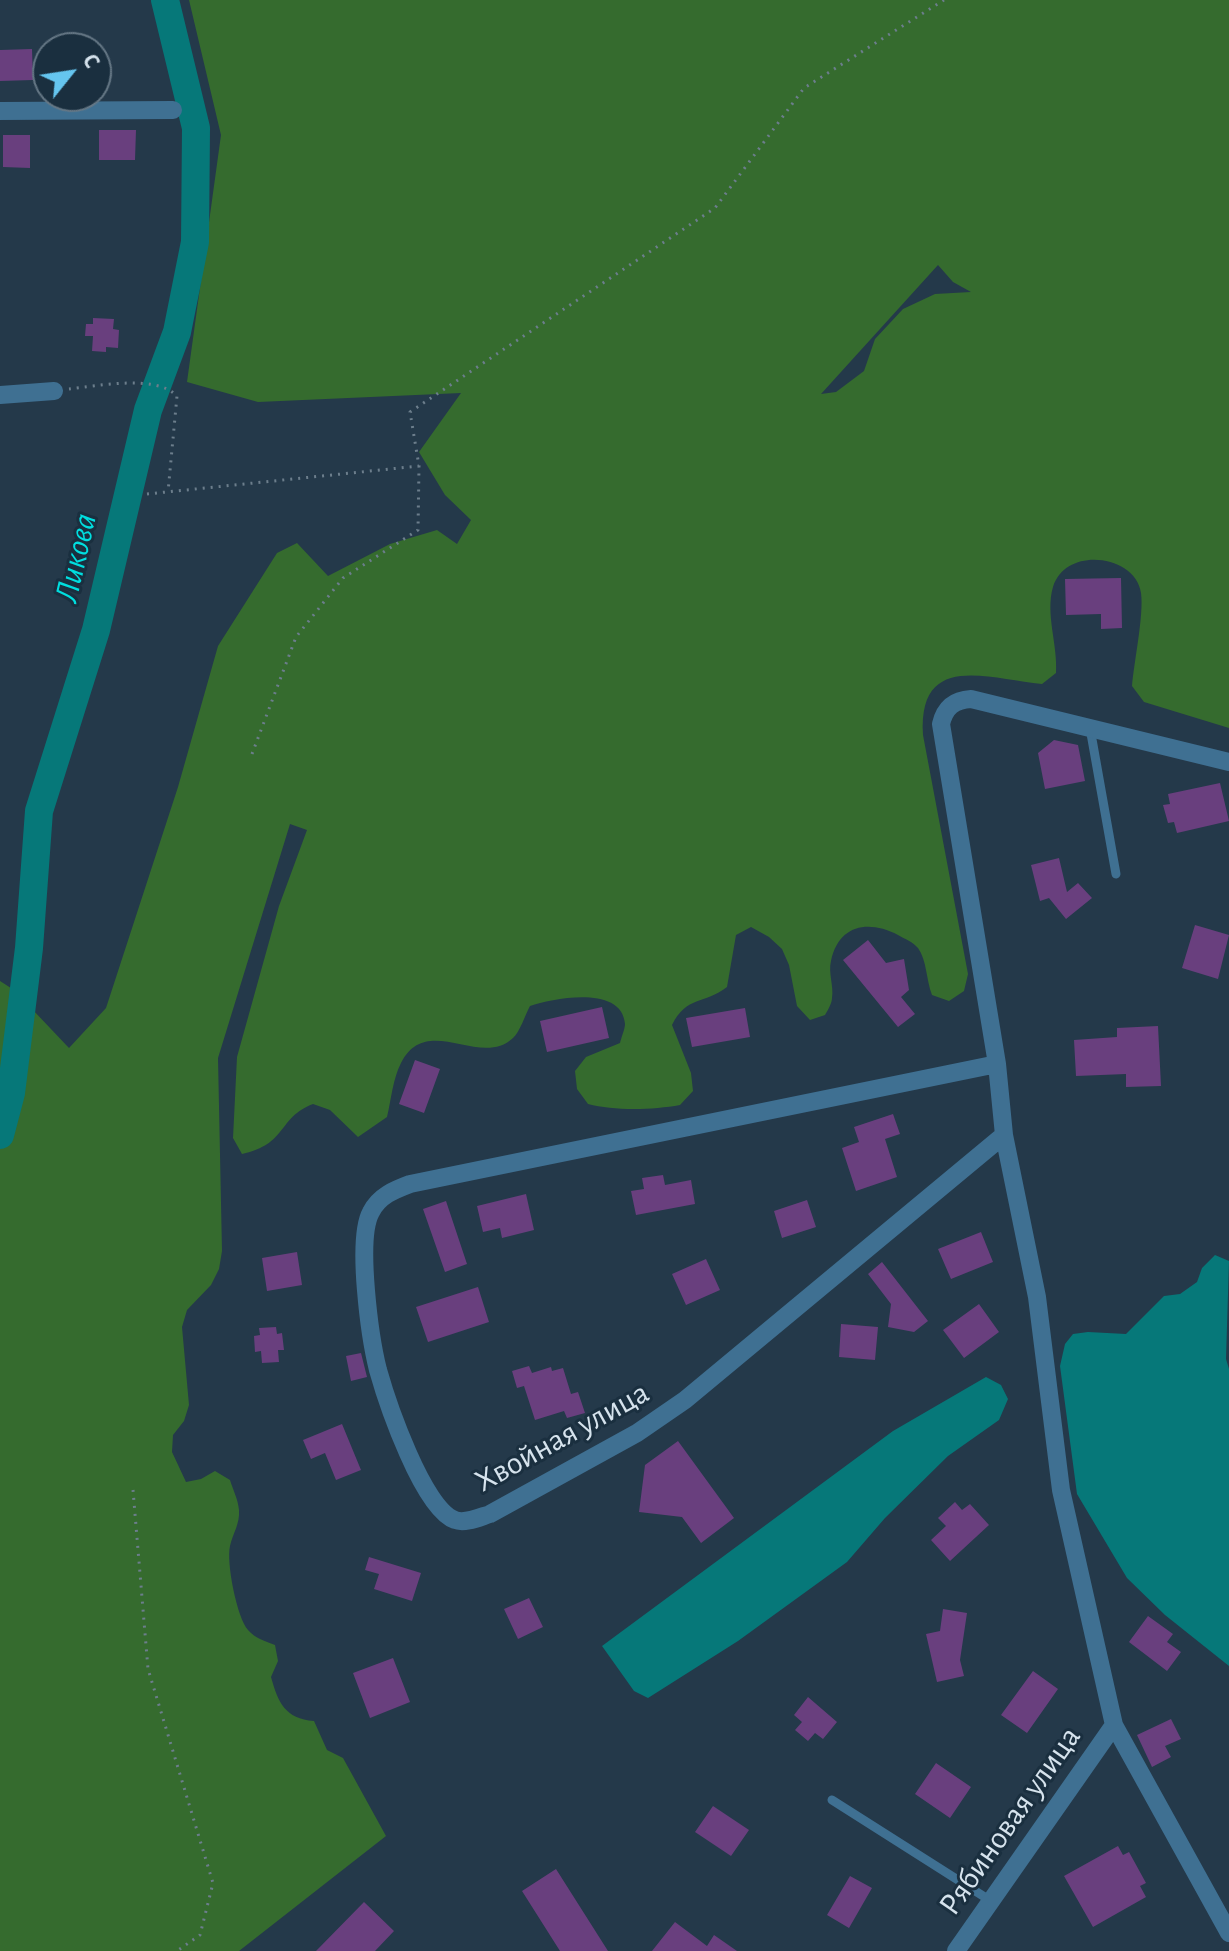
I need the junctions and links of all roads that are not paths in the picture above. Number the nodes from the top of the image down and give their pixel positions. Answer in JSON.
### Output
{"nodes":[{"id":1,"x":173,"y":110,"type":"dead end"},
{"id":2,"x":0,"y":111,"type":"edge"},
{"id":3,"x":54,"y":391,"type":"road end"},
{"id":4,"x":0,"y":395,"type":"edge"},
{"id":5,"x":1090,"y":728,"type":"junction"},
{"id":6,"x":1229,"y":762,"type":"edge"},
{"id":7,"x":1116,"y":874,"type":"dead end"},
{"id":8,"x":997,"y":1064,"type":"junction"},
{"id":9,"x":1004,"y":1135,"type":"junction"},
{"id":10,"x":1114,"y":1725,"type":"junction"},
{"id":11,"x":832,"y":1800,"type":"dead end"},
{"id":12,"x":991,"y":1901,"type":"junction"},
{"id":13,"x":1229,"y":1933,"type":"edge"},
{"id":14,"x":956,"y":1951,"type":"edge"}],
"edges":[{"from":1,"to":2,"type":"street"},
{"from":3,"to":4,"type":"street"},
{"from":5,"to":6,"type":"street"},
{"from":5,"to":7,"type":"lane"},
{"from":5,"to":8,"type":"street"},
{"from":8,"to":9,"type":"street"},
{"from":8,"to":9,"type":"street","name":"Хвойная улица"},
{"from":9,"to":10,"type":"street"},
{"from":10,"to":12,"type":"street","name":"Рябиновая улица"},
{"from":10,"to":13,"type":"street"},
{"from":11,"to":12,"type":"lane"},
{"from":12,"to":14,"type":"street","name":"Рябиновая улица"}]}
